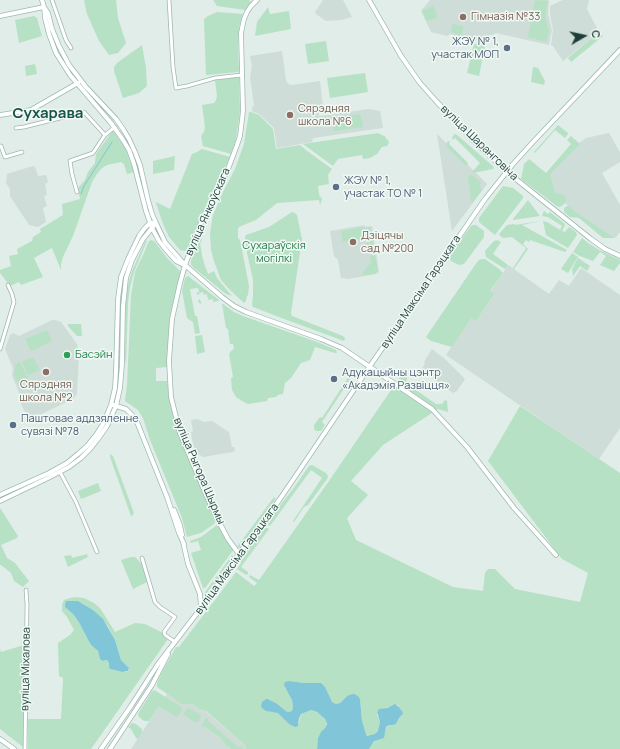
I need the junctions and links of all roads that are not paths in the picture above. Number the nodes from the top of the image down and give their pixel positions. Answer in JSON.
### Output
{"nodes":[{"id":1,"x":42,"y":0,"type":"edge"},
{"id":2,"x":52,"y":0,"type":"edge"},
{"id":3,"x":169,"y":0,"type":"edge"},
{"id":4,"x":257,"y":0,"type":"edge"},
{"id":5,"x":369,"y":0,"type":"edge"},
{"id":6,"x":53,"y":5,"type":"junction"},
{"id":7,"x":44,"y":7,"type":"junction"},
{"id":8,"x":0,"y":16,"type":"edge"},
{"id":9,"x":71,"y":48,"type":"dead end"},
{"id":10,"x":620,"y":50,"type":"edge"},
{"id":11,"x":242,"y":75,"type":"junction"},
{"id":12,"x":81,"y":81,"type":"junction"},
{"id":13,"x":77,"y":84,"type":"junction"},
{"id":14,"x":0,"y":115,"type":"edge"},
{"id":15,"x":16,"y":128,"type":"dead end"},
{"id":16,"x":115,"y":128,"type":"junction"},
{"id":17,"x":105,"y":135,"type":"junction"},
{"id":18,"x":0,"y":146,"type":"edge"},
{"id":19,"x":22,"y":152,"type":"dead end"},
{"id":20,"x":507,"y":172,"type":"junction"},
{"id":21,"x":500,"y":180,"type":"junction"},
{"id":22,"x":516,"y":180,"type":"junction"},
{"id":23,"x":77,"y":192,"type":"dead end"},
{"id":24,"x":150,"y":223,"type":"junction"},
{"id":25,"x":156,"y":223,"type":"junction"},
{"id":26,"x":152,"y":228,"type":"junction"},
{"id":27,"x":156,"y":236,"type":"junction"},
{"id":28,"x":143,"y":238,"type":"junction"},
{"id":29,"x":189,"y":254,"type":"junction"},
{"id":30,"x":177,"y":256,"type":"junction"},
{"id":31,"x":620,"y":256,"type":"edge"},
{"id":32,"x":185,"y":265,"type":"junction"},
{"id":33,"x":194,"y":274,"type":"junction"},
{"id":34,"x":182,"y":276,"type":"junction"},
{"id":35,"x":8,"y":284,"type":"dead end"},
{"id":36,"x":0,"y":349,"type":"edge"},
{"id":37,"x":370,"y":366,"type":"junction"},
{"id":38,"x":113,"y":405,"type":"junction"},
{"id":39,"x":60,"y":472,"type":"junction"},
{"id":40,"x":0,"y":495,"type":"edge"},
{"id":41,"x":0,"y":501,"type":"edge"},
{"id":42,"x":97,"y":552,"type":"dead end"},
{"id":43,"x":239,"y":554,"type":"junction"},
{"id":44,"x":556,"y":555,"type":"dead end"},
{"id":45,"x":142,"y":558,"type":"dead end"},
{"id":46,"x":26,"y":590,"type":"dead end"},
{"id":47,"x":200,"y":594,"type":"junction"},
{"id":48,"x":210,"y":595,"type":"junction"},
{"id":49,"x":201,"y":608,"type":"junction"},
{"id":50,"x":175,"y":642,"type":"junction"},
{"id":51,"x":171,"y":648,"type":"junction"},
{"id":52,"x":125,"y":714,"type":"junction"},
{"id":53,"x":131,"y":718,"type":"junction"},
{"id":54,"x":0,"y":739,"type":"edge"},
{"id":55,"x":14,"y":749,"type":"edge"},
{"id":56,"x":24,"y":749,"type":"edge"},
{"id":57,"x":101,"y":749,"type":"edge"},
{"id":58,"x":110,"y":749,"type":"edge"}],
"edges":[{"from":1,"to":7,"type":"main road"},
{"from":2,"to":6,"type":"street"},
{"from":3,"to":11,"type":"street"},
{"from":4,"to":11,"type":"main road","name":"вуліца Янкоўскага"},
{"from":5,"to":20,"type":"main road","name":"вуліца Шаранговіча"},
{"from":6,"to":7,"type":"street"},
{"from":6,"to":9,"type":"street"},
{"from":7,"to":8,"type":"main road"},
{"from":7,"to":12,"type":"main road"},
{"from":7,"to":13,"type":"main road"},
{"from":10,"to":20,"type":"main road","name":"вуліца Максіма Гарэцкага"},
{"from":11,"to":29,"type":"main road","name":"вуліца Янкоўскага"},
{"from":12,"to":13,"type":"main road"},
{"from":12,"to":25,"type":"main road"},
{"from":13,"to":14,"type":"main road"},
{"from":13,"to":16,"type":"main road"},
{"from":15,"to":17,"type":"street"},
{"from":16,"to":17,"type":"street"},
{"from":16,"to":24,"type":"main road"},
{"from":17,"to":23,"type":"street"},
{"from":18,"to":19,"type":"street"},
{"from":20,"to":21,"type":"main road","name":"вуліца Максіма Гарэцкага"},
{"from":20,"to":22,"type":"main road","name":"вуліца Шаранговіча"},
{"from":21,"to":22,"type":"main road"},
{"from":21,"to":37,"type":"main road","name":"вуліца Максіма Гарэцкага"},
{"from":22,"to":31,"type":"main road","name":"вуліца Шаранговіча"},
{"from":24,"to":25,"type":"main road"},
{"from":24,"to":26,"type":"main road"},
{"from":24,"to":38,"type":"main road"},
{"from":25,"to":26,"type":"main road"},
{"from":25,"to":30,"type":"main road"},
{"from":26,"to":27,"type":"main road"},
{"from":26,"to":28,"type":"main road"},
{"from":27,"to":28,"type":"main road"},
{"from":27,"to":32,"type":"main road"},
{"from":28,"to":38,"type":"main road"},
{"from":29,"to":30,"type":"main road"},
{"from":29,"to":32,"type":"main road","name":"вуліца Янкоўскага"},
{"from":30,"to":32,"type":"main road"},
{"from":32,"to":33,"type":"main road","name":"вуліца Янкоўскага"},
{"from":32,"to":34,"type":"main road","name":"вуліца Рыгора Шырмы"},
{"from":33,"to":34,"type":"main road"},
{"from":33,"to":37,"type":"main road","name":"вуліца Янкоўскага"},
{"from":34,"to":43,"type":"main road","name":"вуліца Рыгора Шырмы"},
{"from":35,"to":36,"type":"street"},
{"from":37,"to":43,"type":"main road","name":"вуліца Максіма Гарэцкага"},
{"from":37,"to":44,"type":"main road","name":"вуліца Янкоўскага"},
{"from":38,"to":39,"type":"main road"},
{"from":38,"to":40,"type":"main road"},
{"from":38,"to":47,"type":"main road"},
{"from":39,"to":41,"type":"main road"},
{"from":39,"to":42,"type":"street"},
{"from":43,"to":48,"type":"main road","name":"вуліца Максіма Гарэцкага"},
{"from":45,"to":50,"type":"street"},
{"from":46,"to":56,"type":"street","name":"вуліца Міхалова"},
{"from":47,"to":48,"type":"main road"},
{"from":47,"to":49,"type":"main road"},
{"from":48,"to":49,"type":"main road","name":"вуліца Максіма Гарэцкага"},
{"from":49,"to":50,"type":"main road","name":"вуліца Максіма Гарэцкага"},
{"from":50,"to":51,"type":"main road","name":"вуліца Максіма Гарэцкага"},
{"from":51,"to":52,"type":"main road","name":"вуліца Максіма Гарэцкага"},
{"from":51,"to":53,"type":"main road","name":"вуліца Максіма Гарэцкага"},
{"from":52,"to":53,"type":"main road"},
{"from":52,"to":57,"type":"main road","name":"вуліца Максіма Гарэцкага"},
{"from":53,"to":58,"type":"main road","name":"вуліца Максіма Гарэцкага"},
{"from":54,"to":55,"type":"main road"}]}
